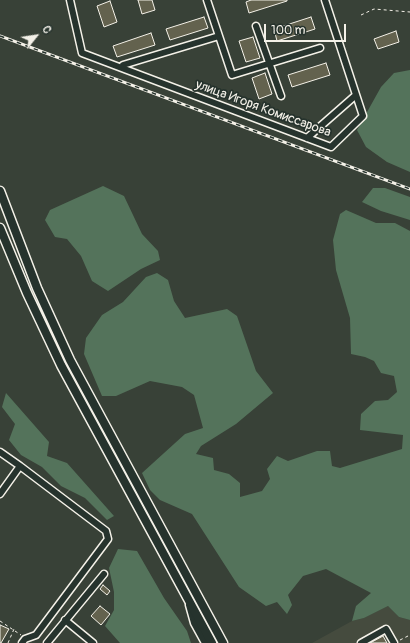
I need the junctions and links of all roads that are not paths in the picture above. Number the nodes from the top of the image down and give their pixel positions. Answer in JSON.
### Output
{"nodes":[{"id":1,"x":70,"y":0,"type":"edge"},
{"id":2,"x":207,"y":0,"type":"edge"},
{"id":3,"x":326,"y":0,"type":"edge"},
{"id":4,"x":256,"y":26,"type":"dead end"},
{"id":5,"x":219,"y":36,"type":"junction"},
{"id":6,"x":320,"y":48,"type":"dead end"},
{"id":7,"x":269,"y":64,"type":"junction"},
{"id":8,"x":123,"y":65,"type":"dead end"},
{"id":9,"x":356,"y":95,"type":"junction"},
{"id":10,"x":281,"y":96,"type":"dead end"},
{"id":11,"x":307,"y":138,"type":"junction"},
{"id":12,"x":0,"y":191,"type":"edge"},
{"id":13,"x":0,"y":228,"type":"edge"},
{"id":14,"x":0,"y":452,"type":"edge"},
{"id":15,"x":20,"y":466,"type":"junction"},
{"id":16,"x":0,"y":494,"type":"edge"},
{"id":17,"x":104,"y":574,"type":"dead end"},
{"id":18,"x":186,"y":596,"type":"junction"},
{"id":19,"x":65,"y":620,"type":"junction"},
{"id":20,"x":24,"y":641,"type":"edge"},
{"id":21,"x":47,"y":643,"type":"edge"},
{"id":22,"x":93,"y":643,"type":"edge"},
{"id":23,"x":205,"y":643,"type":"edge"},
{"id":24,"x":212,"y":643,"type":"edge"},
{"id":25,"x":223,"y":643,"type":"edge"},
{"id":26,"x":361,"y":643,"type":"edge"},
{"id":27,"x":394,"y":643,"type":"edge"}],
"edges":[{"from":1,"to":11,"type":"street","name":"улица Игоря Комиссарова"},
{"from":2,"to":5,"type":"street"},
{"from":3,"to":9,"type":"street","name":"улица Игоря Комиссарова"},
{"from":4,"to":7,"type":"street"},
{"from":5,"to":7,"type":"street"},
{"from":5,"to":8,"type":"street"},
{"from":6,"to":7,"type":"street"},
{"from":7,"to":10,"type":"street"},
{"from":9,"to":11,"type":"street"},
{"from":9,"to":11,"type":"street","name":"улица Игоря Комиссарова"},
{"from":12,"to":25,"type":"main road"},
{"from":13,"to":18,"type":"main road"},
{"from":14,"to":15,"type":"street"},
{"from":15,"to":16,"type":"street"},
{"from":15,"to":20,"type":"street"},
{"from":17,"to":19,"type":"street"},
{"from":18,"to":23,"type":"street"},
{"from":18,"to":24,"type":"main road"},
{"from":19,"to":21,"type":"street"},
{"from":19,"to":22,"type":"street"},
{"from":26,"to":27,"type":"street"}]}
